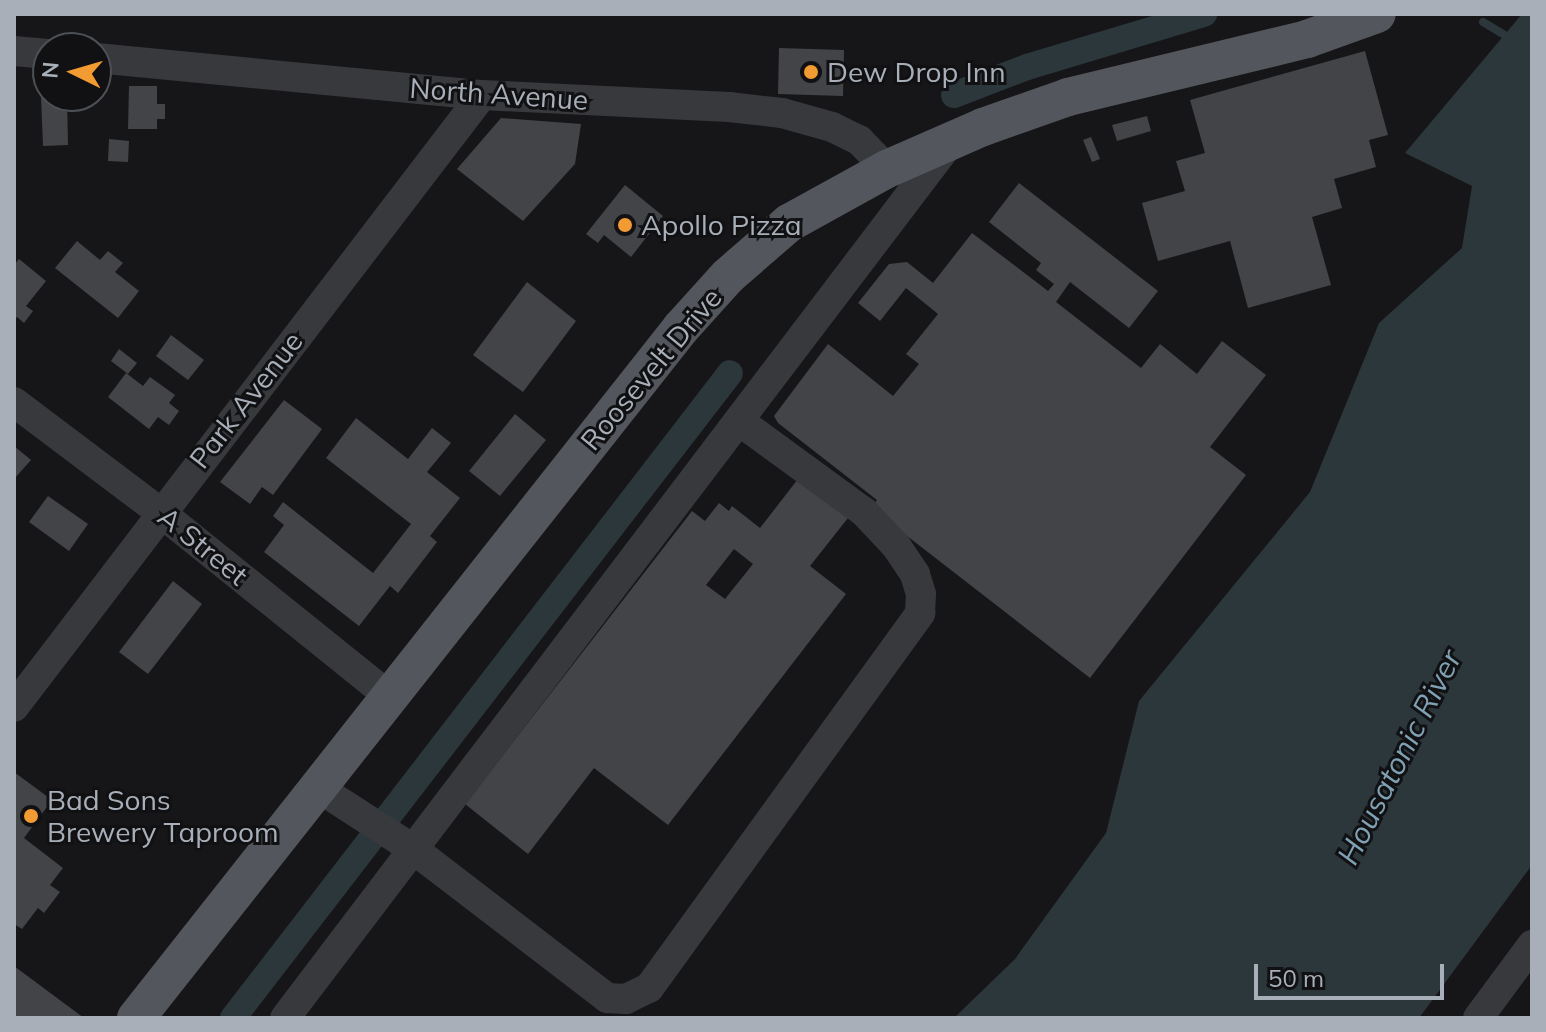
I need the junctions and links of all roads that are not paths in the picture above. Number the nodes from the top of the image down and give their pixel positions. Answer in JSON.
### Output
{"nodes":[{"id":1,"x":1377,"y":14,"type":"edge"},
{"id":2,"x":112,"y":60,"type":"edge"},
{"id":3,"x":482,"y":95,"type":"junction"},
{"id":4,"x":952,"y":140,"type":"junction"},
{"id":5,"x":887,"y":169,"type":"junction"},
{"id":6,"x":14,"y":402,"type":"edge"},
{"id":7,"x":739,"y":421,"type":"junction"},
{"id":8,"x":160,"y":512,"type":"junction"},
{"id":9,"x":388,"y":695,"type":"junction"},
{"id":10,"x":14,"y":707,"type":"edge"},
{"id":11,"x":328,"y":794,"type":"junction"},
{"id":12,"x":407,"y":845,"type":"junction"},
{"id":13,"x":1532,"y":945,"type":"edge"},
{"id":14,"x":136,"y":1018,"type":"edge"},
{"id":15,"x":285,"y":1018,"type":"edge"},
{"id":16,"x":1478,"y":1018,"type":"edge"}],
"edges":[{"from":1,"to":4,"type":"main road","name":"Roosevelt Drive"},
{"from":2,"to":3,"type":"street","name":"North Avenue"},
{"from":3,"to":5,"type":"street","name":"North Avenue"},
{"from":3,"to":8,"type":"street","name":"Park Avenue"},
{"from":4,"to":5,"type":"main road","name":"Roosevelt Drive"},
{"from":4,"to":7,"type":"street"},
{"from":5,"to":9,"type":"main road","name":"Roosevelt Drive"},
{"from":6,"to":8,"type":"street","name":"A Street"},
{"from":7,"to":12,"type":"street"},
{"from":7,"to":12,"type":"street"},
{"from":8,"to":9,"type":"street","name":"A Street"},
{"from":8,"to":10,"type":"street","name":"Park Avenue"},
{"from":9,"to":11,"type":"main road","name":"Roosevelt Drive"},
{"from":11,"to":12,"type":"street"},
{"from":11,"to":14,"type":"main road","name":"Roosevelt Drive"},
{"from":12,"to":15,"type":"street"},
{"from":13,"to":16,"type":"street"}]}
